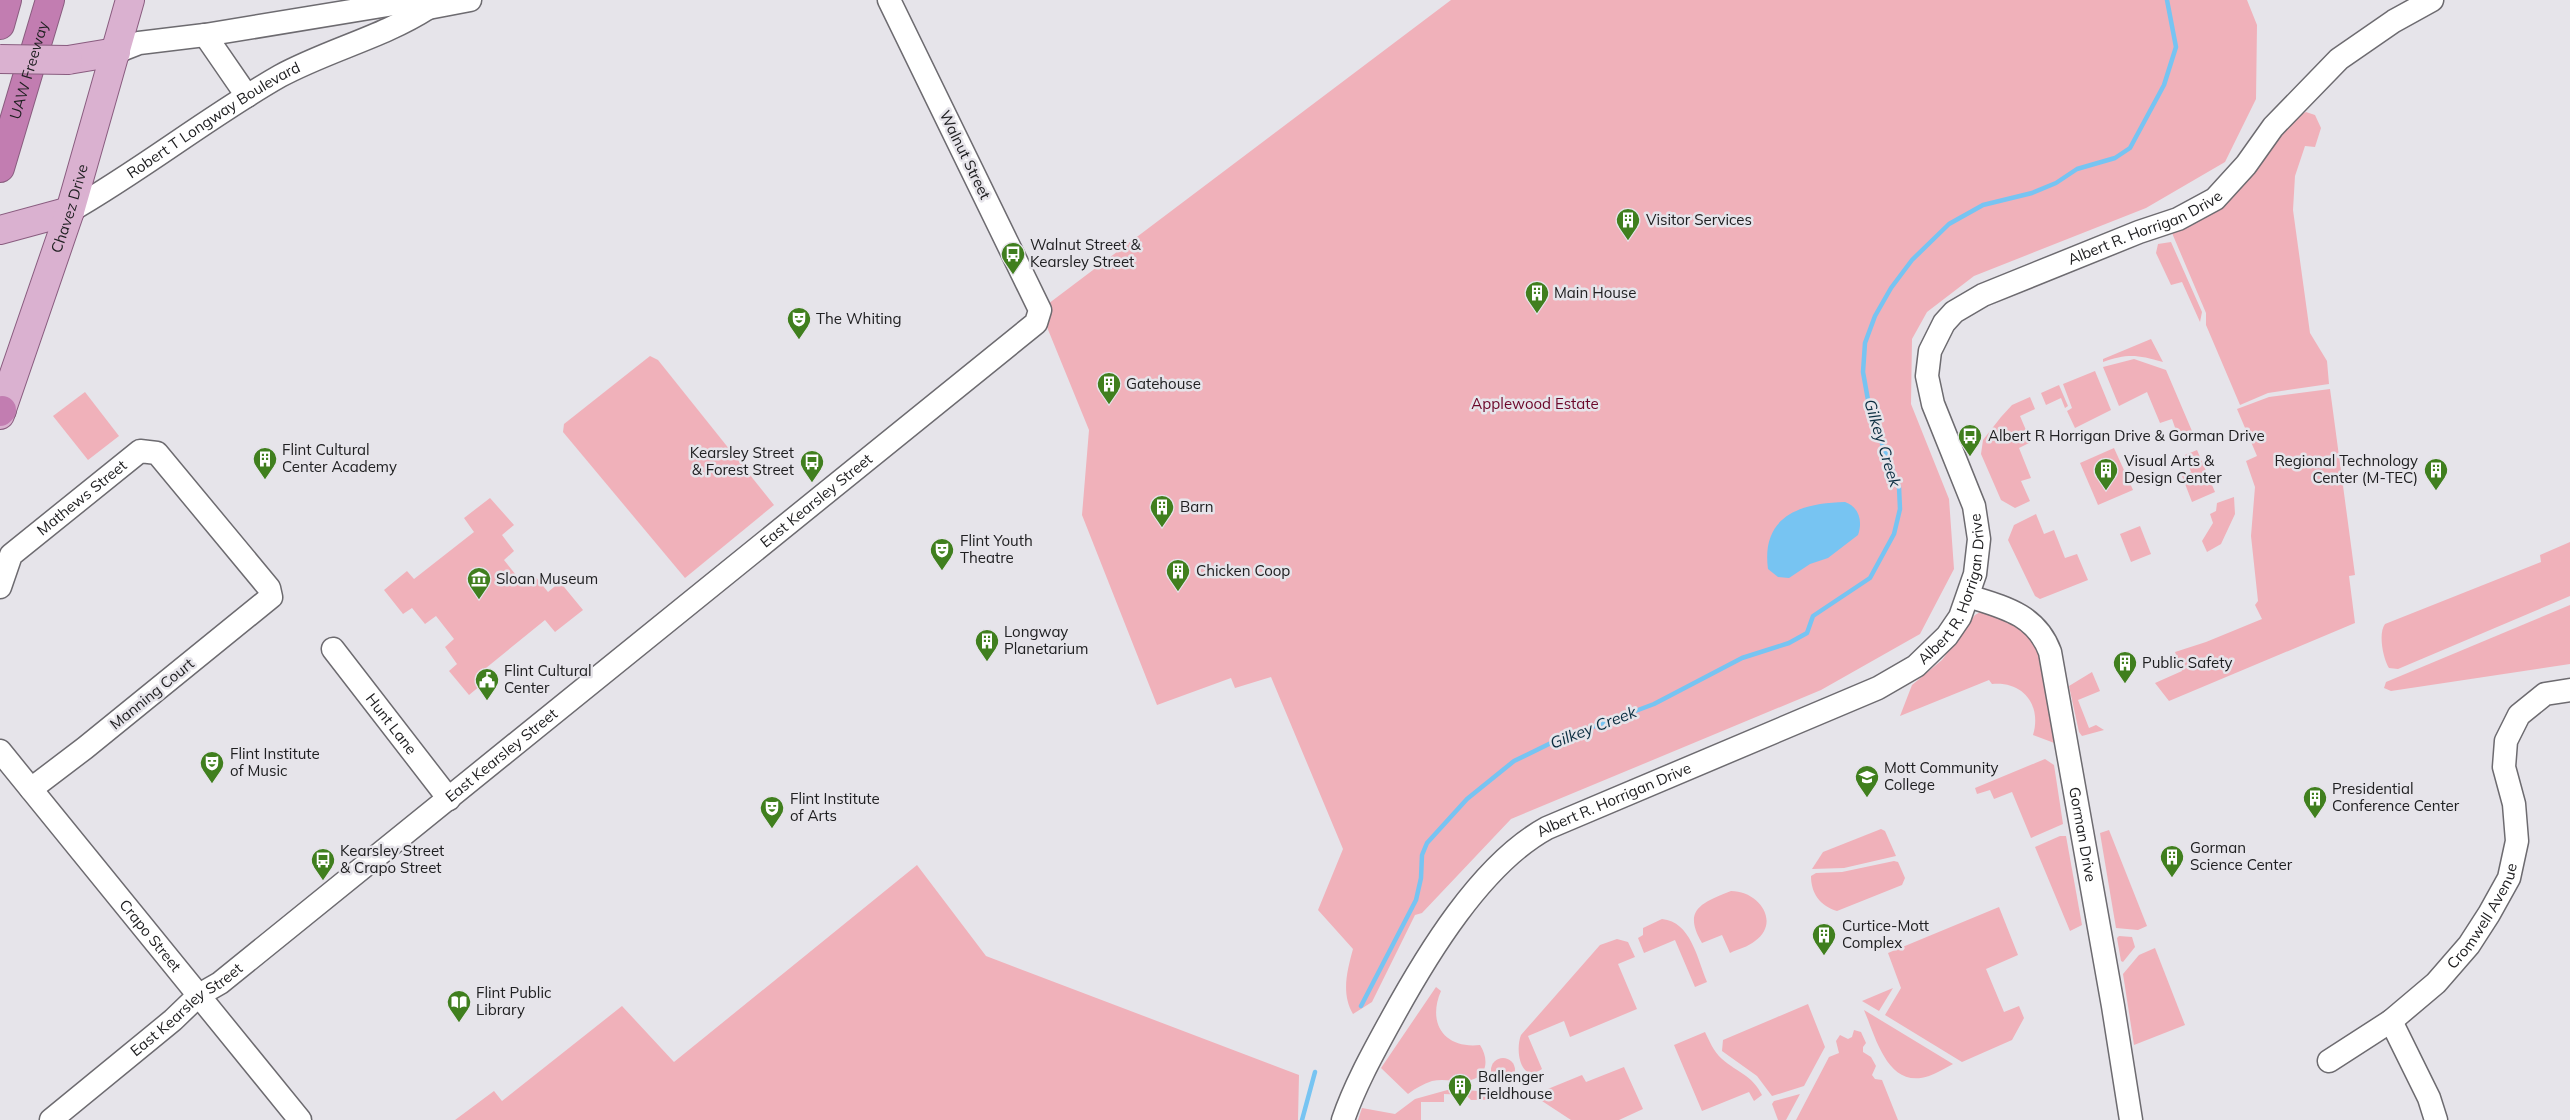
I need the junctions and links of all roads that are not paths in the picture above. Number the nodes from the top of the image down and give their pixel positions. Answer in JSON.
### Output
{"nodes":[{"id":1,"x":7,"y":0,"type":"edge"},
{"id":2,"x":50,"y":0,"type":"edge"},
{"id":3,"x":130,"y":0,"type":"edge"},
{"id":4,"x":470,"y":0,"type":"edge"},
{"id":5,"x":889,"y":0,"type":"edge"},
{"id":6,"x":2432,"y":0,"type":"edge"},
{"id":7,"x":428,"y":8,"type":"junction"},
{"id":8,"x":0,"y":25,"type":"edge"},
{"id":9,"x":205,"y":35,"type":"junction"},
{"id":10,"x":116,"y":52,"type":"junction"},
{"id":11,"x":0,"y":60,"type":"edge"},
{"id":12,"x":247,"y":96,"type":"junction"},
{"id":13,"x":0,"y":168,"type":"edge"},
{"id":14,"x":70,"y":211,"type":"junction"},
{"id":15,"x":0,"y":230,"type":"edge"},
{"id":16,"x":1040,"y":310,"type":"joint"},
{"id":17,"x":1,"y":412,"type":"edge"},
{"id":18,"x":5,"y":551,"type":"edge"},
{"id":19,"x":0,"y":587,"type":"edge"},
{"id":20,"x":1968,"y":596,"type":"junction"},
{"id":21,"x":271,"y":597,"type":"joint"},
{"id":22,"x":333,"y":649,"type":"dead end"},
{"id":23,"x":2570,"y":690,"type":"edge"},
{"id":24,"x":0,"y":751,"type":"edge"},
{"id":25,"x":31,"y":789,"type":"junction"},
{"id":26,"x":449,"y":799,"type":"junction"},
{"id":27,"x":199,"y":995,"type":"junction"},
{"id":28,"x":2391,"y":1021,"type":"junction"},
{"id":29,"x":2329,"y":1061,"type":"dead end"},
{"id":30,"x":51,"y":1120,"type":"edge"},
{"id":31,"x":300,"y":1120,"type":"edge"},
{"id":32,"x":1344,"y":1120,"type":"edge"},
{"id":33,"x":2131,"y":1120,"type":"edge"},
{"id":34,"x":2436,"y":1120,"type":"edge"}],
"edges":[{"from":1,"to":8,"type":"highway"},
{"from":2,"to":13,"type":"highway","name":"UAW Freeway"},
{"from":3,"to":10,"type":"main road","name":"Chavez Drive"},
{"from":4,"to":7,"type":"street","name":"Robert T Longway Boulevard"},
{"from":5,"to":16,"type":"street","name":"Walnut Street"},
{"from":6,"to":20,"type":"street","name":"Albert R. Horrigan Drive"},
{"from":7,"to":9,"type":"street","name":"Robert T Longway Boulevard"},
{"from":7,"to":12,"type":"street","name":"Robert T Longway Boulevard"},
{"from":9,"to":10,"type":"street","name":"Robert T Longway Boulevard"},
{"from":9,"to":12,"type":"street"},
{"from":10,"to":11,"type":"main road","name":"Robert T Longway Boulevard","bridge":true},
{"from":10,"to":14,"type":"main road","name":"Chavez Drive"},
{"from":12,"to":14,"type":"street","name":"Robert T Longway Boulevard"},
{"from":14,"to":15,"type":"main road","name":"Robert T Longway Boulevard"},
{"from":14,"to":17,"type":"main road","name":"Chavez Drive"},
{"from":16,"to":26,"type":"street","name":"East Kearsley Street"},
{"from":18,"to":19,"type":"street","name":"Mathews Street"},
{"from":18,"to":21,"type":"street","name":"Mathews Street"},
{"from":20,"to":32,"type":"street","name":"Albert R. Horrigan Drive"},
{"from":20,"to":33,"type":"street","name":"Gorman Drive"},
{"from":21,"to":25,"type":"street","name":"Manning Court"},
{"from":22,"to":26,"type":"street","name":"Hunt Lane"},
{"from":23,"to":28,"type":"street","name":"Cromwell Avenue"},
{"from":24,"to":25,"type":"street","name":"Crapo Street"},
{"from":25,"to":27,"type":"street","name":"Crapo Street"},
{"from":26,"to":27,"type":"street","name":"East Kearsley Street"},
{"from":27,"to":30,"type":"street","name":"East Kearsley Street"},
{"from":27,"to":31,"type":"street","name":"Crapo Street"},
{"from":28,"to":29,"type":"street","name":"Cromwell Avenue"},
{"from":28,"to":34,"type":"street"}]}
